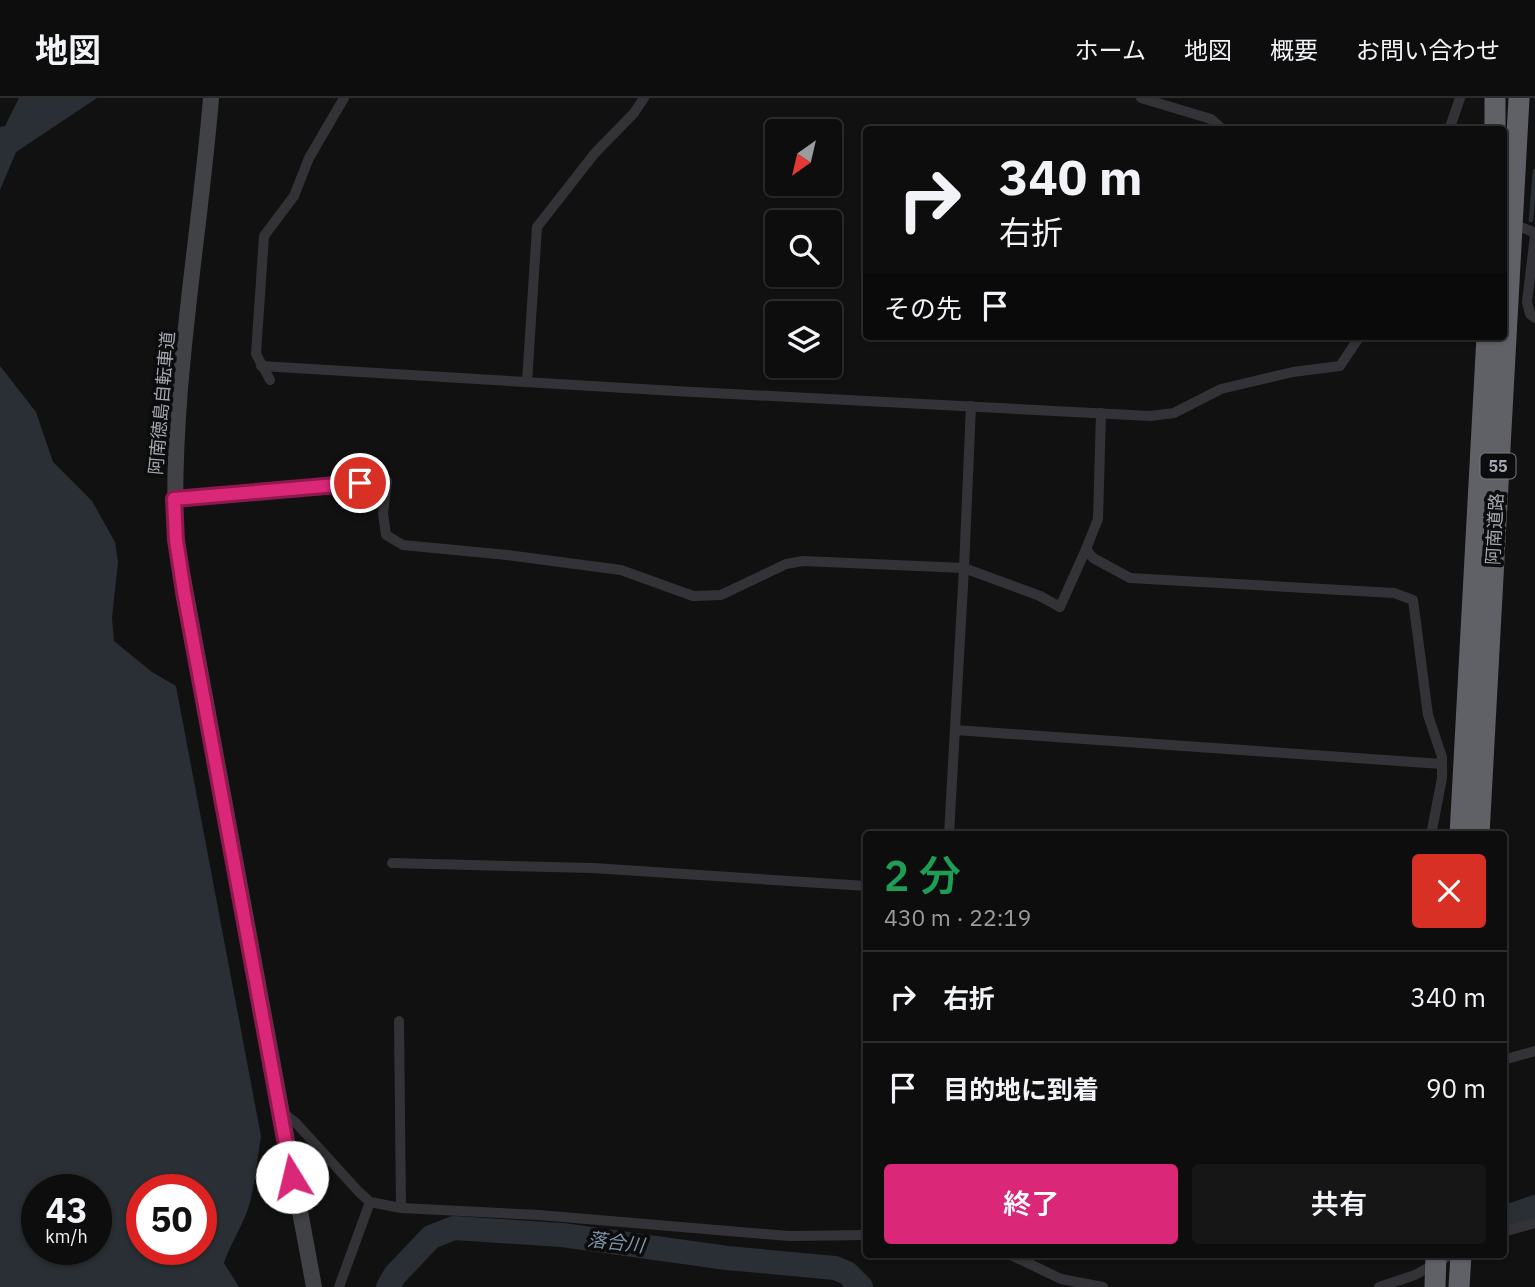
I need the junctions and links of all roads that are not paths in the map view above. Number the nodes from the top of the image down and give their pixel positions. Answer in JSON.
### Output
{"nodes":[{"id":1,"x":211,"y":98,"type":"edge"},
{"id":2,"x":344,"y":98,"type":"edge"},
{"id":3,"x":644,"y":98,"type":"edge"},
{"id":4,"x":1141,"y":98,"type":"edge"},
{"id":5,"x":1460,"y":98,"type":"edge"},
{"id":6,"x":1495,"y":98,"type":"edge"},
{"id":7,"x":1519,"y":98,"type":"edge"},
{"id":8,"x":1219,"y":126,"type":"edge"},
{"id":9,"x":1451,"y":126,"type":"edge"},
{"id":10,"x":1495,"y":126,"type":"edge"},
{"id":11,"x":1507,"y":224,"type":"edge"},
{"id":12,"x":1535,"y":318,"type":"edge"},
{"id":13,"x":1357,"y":340,"type":"edge"},
{"id":14,"x":1487,"y":340,"type":"edge"},
{"id":15,"x":1500,"y":340,"type":"edge"},
{"id":16,"x":261,"y":366,"type":"junction"},
{"id":17,"x":270,"y":380,"type":"dead end"},
{"id":18,"x":527,"y":382,"type":"junction"},
{"id":19,"x":971,"y":406,"type":"junction"},
{"id":20,"x":1101,"y":413,"type":"junction"},
{"id":21,"x":174,"y":499,"type":"junction"},
{"id":22,"x":1086,"y":550,"type":"junction"},
{"id":23,"x":964,"y":568,"type":"junction"},
{"id":24,"x":955,"y":730,"type":"junction"},
{"id":25,"x":1441,"y":764,"type":"junction"},
{"id":26,"x":1442,"y":778,"type":"junction"},
{"id":27,"x":1473,"y":780,"type":"junction"},
{"id":28,"x":949,"y":831,"type":"edge"},
{"id":29,"x":1432,"y":831,"type":"edge"},
{"id":30,"x":1461,"y":831,"type":"edge"},
{"id":31,"x":1479,"y":831,"type":"edge"},
{"id":32,"x":393,"y":863,"type":"dead end"},
{"id":33,"x":863,"y":886,"type":"edge"},
{"id":34,"x":400,"y":1021,"type":"dead end"},
{"id":35,"x":1535,"y":1051,"type":"edge"},
{"id":36,"x":1507,"y":1059,"type":"edge"},
{"id":37,"x":282,"y":1112,"type":"junction"},
{"id":38,"x":370,"y":1202,"type":"junction"},
{"id":39,"x":401,"y":1208,"type":"junction"},
{"id":40,"x":1535,"y":1223,"type":"edge"},
{"id":41,"x":1507,"y":1231,"type":"edge"},
{"id":42,"x":863,"y":1235,"type":"edge"},
{"id":43,"x":1017,"y":1258,"type":"edge"},
{"id":44,"x":1441,"y":1258,"type":"edge"},
{"id":45,"x":1461,"y":1258,"type":"edge"},
{"id":46,"x":314,"y":1287,"type":"edge"},
{"id":47,"x":340,"y":1287,"type":"edge"},
{"id":48,"x":1103,"y":1287,"type":"edge"},
{"id":49,"x":1379,"y":1287,"type":"edge"},
{"id":50,"x":1435,"y":1287,"type":"edge"},
{"id":51,"x":1459,"y":1287,"type":"edge"}],
"edges":[{"from":1,"to":21,"type":"main road","name":"阿南徳島自転車道"},
{"from":2,"to":16,"type":"street"},
{"from":3,"to":18,"type":"street"},
{"from":4,"to":8,"type":"street"},
{"from":5,"to":9,"type":"street"},
{"from":6,"to":10,"type":"highway"},
{"from":7,"to":11,"type":"highway","name":"阿南道路","number":"55"},
{"from":11,"to":12,"type":"street"},
{"from":13,"to":20,"type":"street"},
{"from":14,"to":27,"type":"highway","name":"阿南道路","number":"55"},
{"from":15,"to":27,"type":"highway","name":"阿南道路","number":"55"},
{"from":16,"to":17,"type":"street"},
{"from":16,"to":18,"type":"street"},
{"from":18,"to":19,"type":"street"},
{"from":19,"to":20,"type":"street"},
{"from":19,"to":23,"type":"street"},
{"from":20,"to":22,"type":"street"},
{"from":21,"to":23,"type":"street"},
{"from":21,"to":37,"type":"main road","name":"阿南徳島自転車道"},
{"from":22,"to":23,"type":"street"},
{"from":22,"to":25,"type":"street"},
{"from":23,"to":24,"type":"street"},
{"from":24,"to":25,"type":"street"},
{"from":24,"to":28,"type":"street"},
{"from":25,"to":26,"type":"street"},
{"from":26,"to":27,"type":"street"},
{"from":26,"to":29,"type":"street"},
{"from":27,"to":30,"type":"highway","name":"阿南道路","number":"55"},
{"from":27,"to":31,"type":"highway","name":"阿南道路","number":"55"},
{"from":32,"to":33,"type":"street"},
{"from":34,"to":39,"type":"street"},
{"from":35,"to":36,"type":"street"},
{"from":37,"to":38,"type":"street"},
{"from":37,"to":46,"type":"main road","name":"阿南徳島自転車道"},
{"from":38,"to":39,"type":"street"},
{"from":38,"to":47,"type":"street"},
{"from":39,"to":42,"type":"street"},
{"from":40,"to":41,"type":"street"},
{"from":43,"to":48,"type":"street"},
{"from":44,"to":49,"type":"street"},
{"from":44,"to":50,"type":"highway"},
{"from":45,"to":51,"type":"highway"}]}
